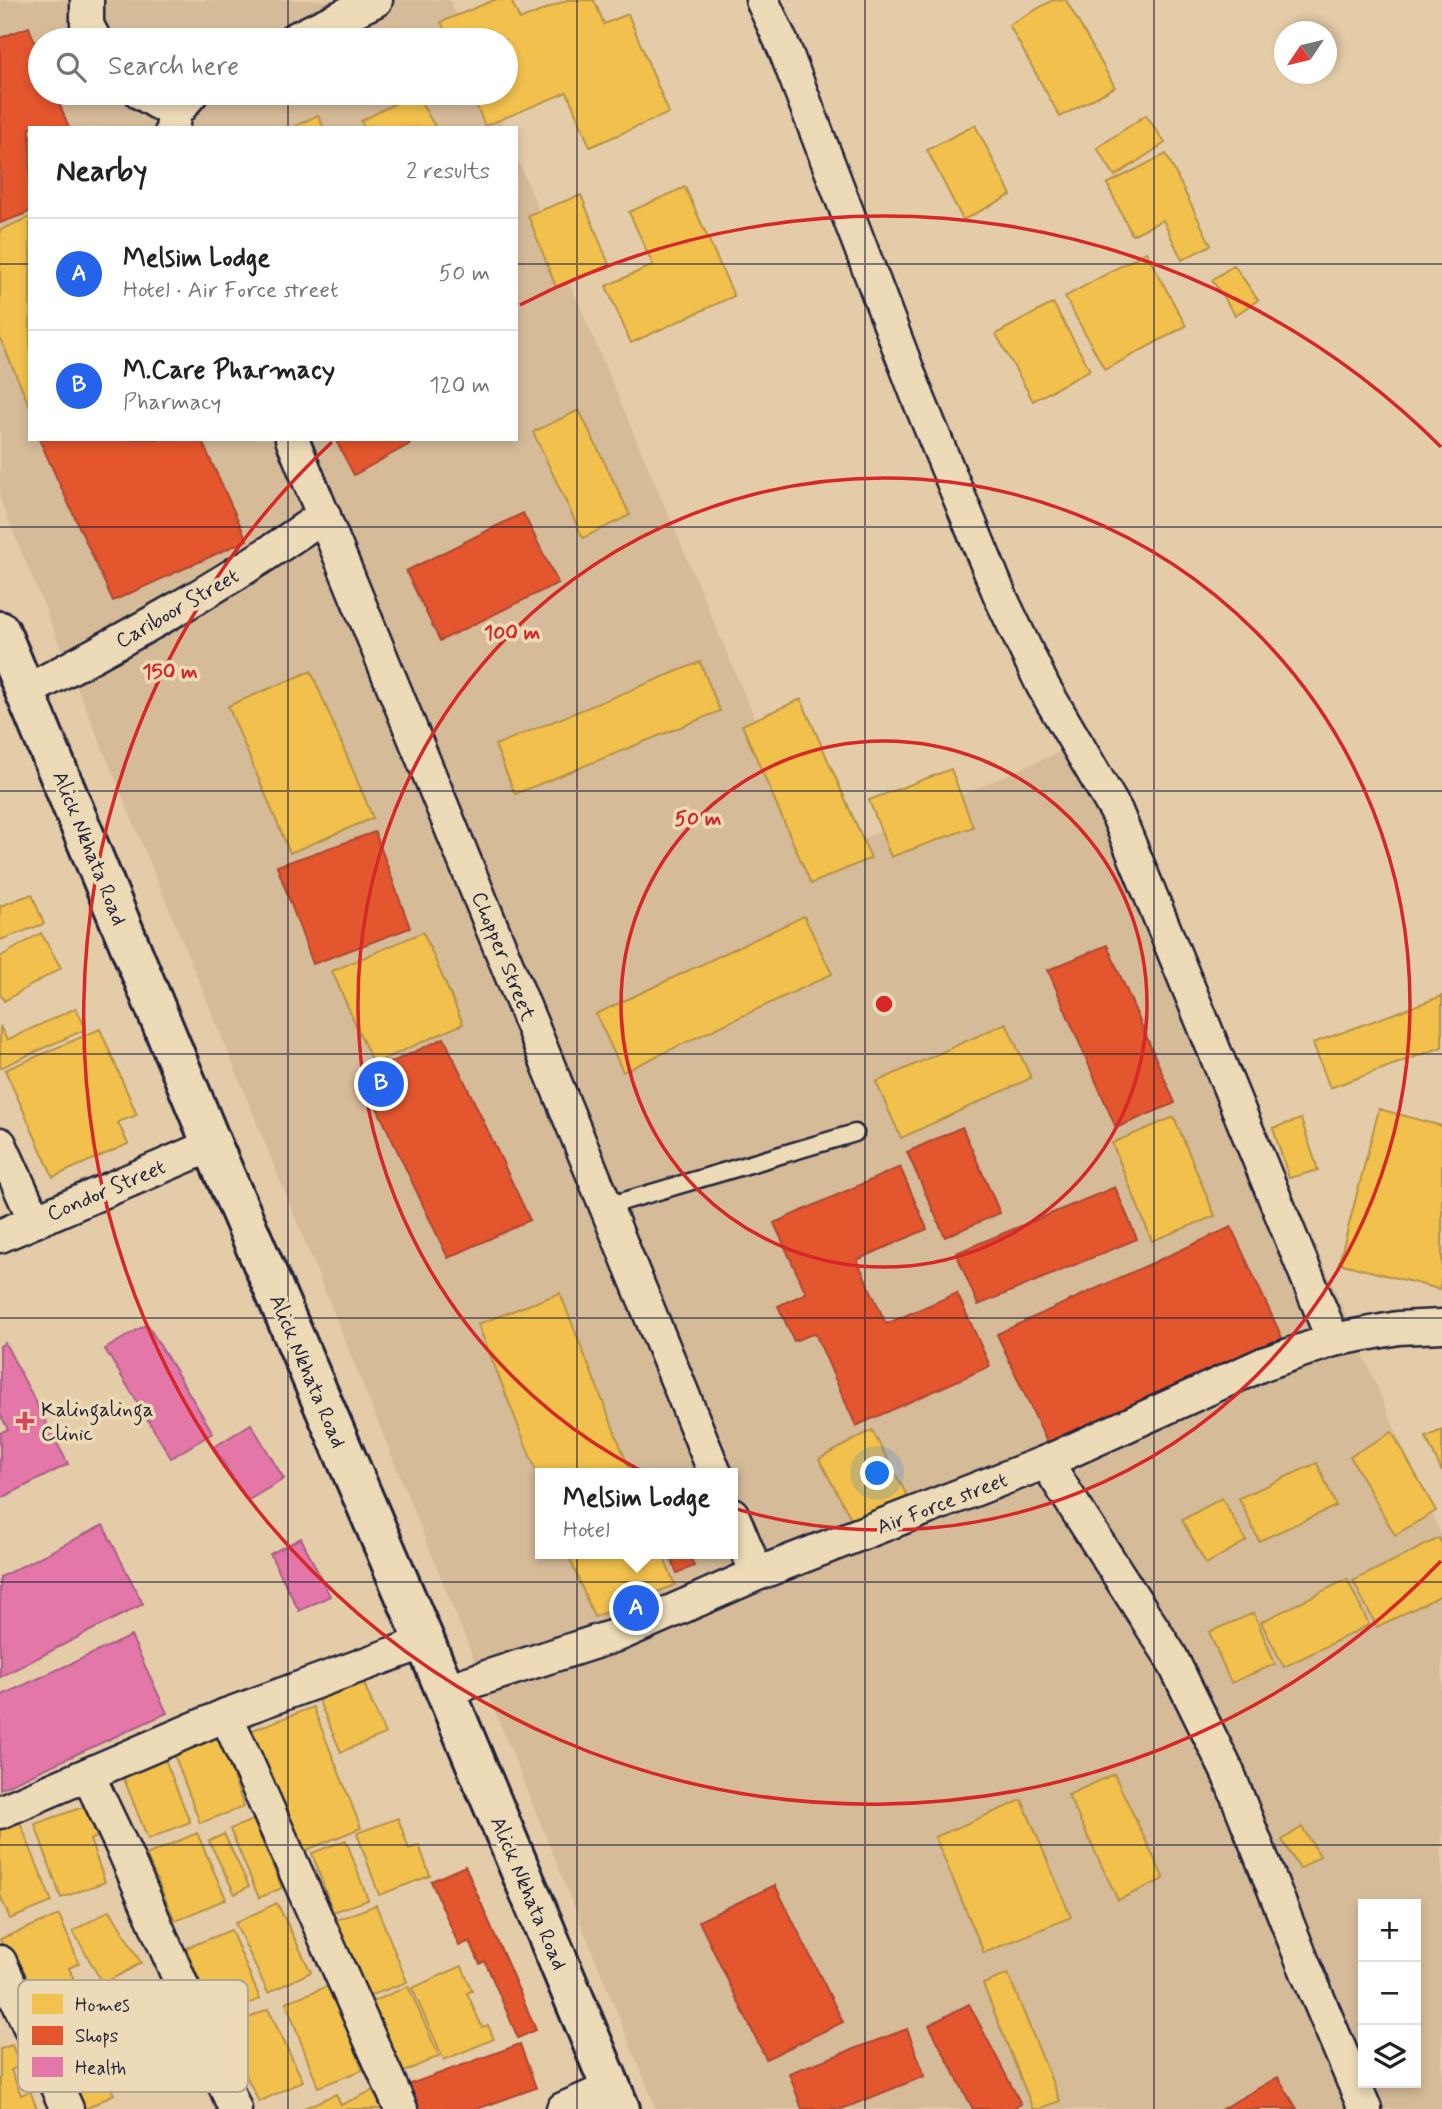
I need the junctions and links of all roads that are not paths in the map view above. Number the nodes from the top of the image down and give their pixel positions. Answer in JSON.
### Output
{"nodes":[{"id":1,"x":87,"y":0,"type":"edge"},
{"id":2,"x":376,"y":0,"type":"edge"},
{"id":3,"x":762,"y":0,"type":"edge"},
{"id":4,"x":89,"y":28,"type":"edge"},
{"id":5,"x":318,"y":28,"type":"edge"},
{"id":6,"x":293,"y":441,"type":"edge"},
{"id":7,"x":324,"y":515,"type":"junction"},
{"id":8,"x":0,"y":631,"type":"edge"},
{"id":9,"x":25,"y":692,"type":"junction"},
{"id":10,"x":855,"y":1133,"type":"dead end"},
{"id":11,"x":0,"y":1144,"type":"edge"},
{"id":12,"x":212,"y":1145,"type":"junction"},
{"id":13,"x":604,"y":1207,"type":"junction"},
{"id":14,"x":35,"y":1221,"type":"junction"},
{"id":15,"x":0,"y":1236,"type":"edge"},
{"id":16,"x":1442,"y":1326,"type":"edge"},
{"id":17,"x":1333,"y":1340,"type":"junction"},
{"id":18,"x":1046,"y":1462,"type":"junction"},
{"id":19,"x":713,"y":1468,"type":"edge"},
{"id":20,"x":738,"y":1528,"type":"edge"},
{"id":21,"x":757,"y":1574,"type":"junction"},
{"id":22,"x":425,"y":1642,"type":"junction"},
{"id":23,"x":443,"y":1691,"type":"junction"},
{"id":24,"x":226,"y":1715,"type":"junction"},
{"id":25,"x":88,"y":1775,"type":"junction"},
{"id":26,"x":0,"y":1812,"type":"edge"},
{"id":27,"x":0,"y":1962,"type":"edge"},
{"id":28,"x":179,"y":1980,"type":"edge"},
{"id":29,"x":18,"y":2001,"type":"edge"},
{"id":30,"x":59,"y":2092,"type":"edge"},
{"id":31,"x":228,"y":2092,"type":"edge"},
{"id":32,"x":615,"y":2099,"type":"edge"},
{"id":33,"x":67,"y":2109,"type":"edge"},
{"id":34,"x":235,"y":2109,"type":"edge"},
{"id":35,"x":401,"y":2109,"type":"edge"},
{"id":36,"x":563,"y":2109,"type":"edge"},
{"id":37,"x":1365,"y":2109,"type":"edge"}],
"edges":[{"from":1,"to":4,"type":"street"},
{"from":2,"to":5,"type":"street"},
{"from":3,"to":17,"type":"street"},
{"from":6,"to":7,"type":"street","name":"Chopper Street"},
{"from":7,"to":9,"type":"street","name":"Cariboor Street"},
{"from":7,"to":13,"type":"street","name":"Chopper Street"},
{"from":8,"to":9,"type":"main road","name":"Alick Nkhata Road"},
{"from":9,"to":12,"type":"main road","name":"Alick Nkhata Road"},
{"from":10,"to":13,"type":"lane"},
{"from":11,"to":14,"type":"street"},
{"from":12,"to":14,"type":"street","name":"Condor Street"},
{"from":12,"to":22,"type":"main road","name":"Alick Nkhata Road"},
{"from":13,"to":19,"type":"street","name":"Chopper Street"},
{"from":14,"to":15,"type":"street","name":"Condor Street"},
{"from":16,"to":17,"type":"street","name":"Air Force street"},
{"from":17,"to":18,"type":"street","name":"Air Force street"},
{"from":18,"to":21,"type":"street","name":"Air Force street"},
{"from":18,"to":37,"type":"street"},
{"from":20,"to":21,"type":"street"},
{"from":21,"to":23,"type":"street","name":"Air Force street"},
{"from":22,"to":23,"type":"main road","name":"Alick Nkhata Road"},
{"from":22,"to":24,"type":"street"},
{"from":23,"to":32,"type":"main road","name":"Alick Nkhata Road"},
{"from":24,"to":25,"type":"street"},
{"from":24,"to":35,"type":"street"},
{"from":25,"to":26,"type":"street"},
{"from":25,"to":28,"type":"street"},
{"from":27,"to":29,"type":"street"},
{"from":30,"to":33,"type":"street"},
{"from":31,"to":34,"type":"street"},
{"from":32,"to":36,"type":"street"}]}
